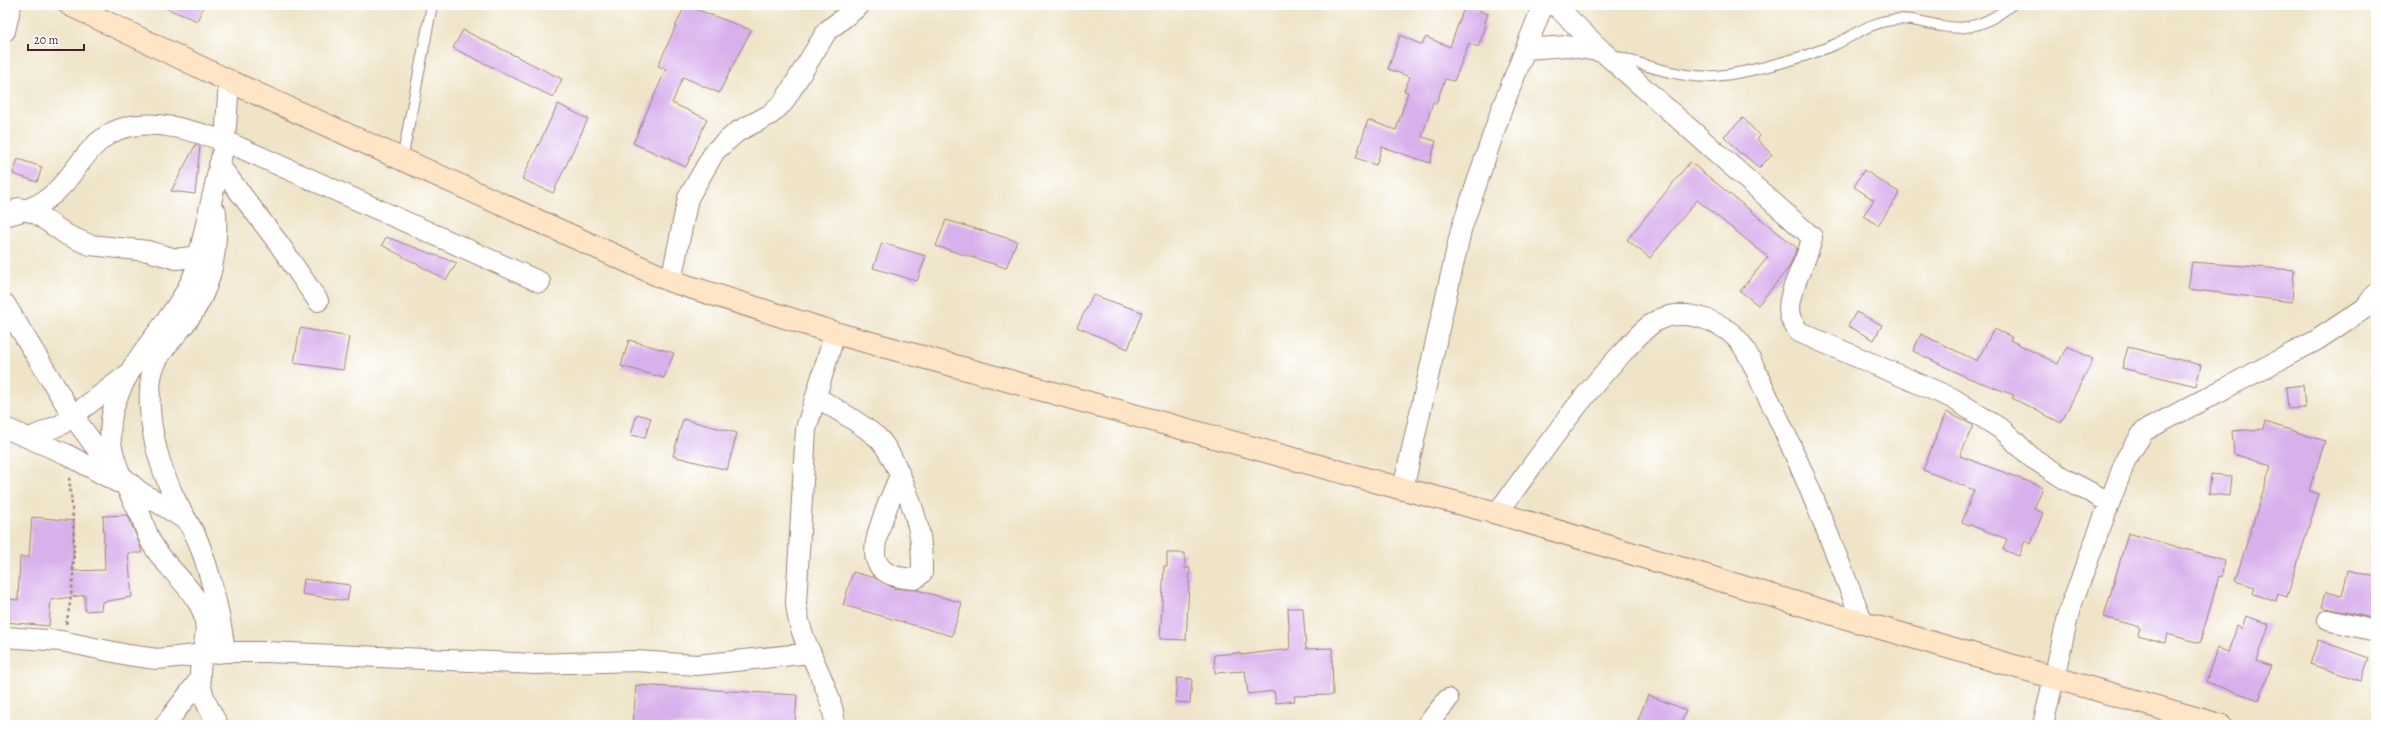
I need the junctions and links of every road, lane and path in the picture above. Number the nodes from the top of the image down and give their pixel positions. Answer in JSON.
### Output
{"nodes":[{"id":1,"x":11,"y":5,"type":"edge"},
{"id":2,"x":70,"y":5,"type":"edge"},
{"id":3,"x":432,"y":5,"type":"edge"},
{"id":4,"x":860,"y":5,"type":"edge"},
{"id":5,"x":1543,"y":5,"type":"edge"},
{"id":6,"x":1555,"y":5,"type":"edge"},
{"id":7,"x":2011,"y":5,"type":"edge"},
{"id":8,"x":5,"y":31,"type":"edge"},
{"id":9,"x":1527,"y":49,"type":"junction"},
{"id":10,"x":1603,"y":52,"type":"junction"},
{"id":11,"x":229,"y":81,"type":"junction"},
{"id":12,"x":225,"y":140,"type":"junction"},
{"id":13,"x":402,"y":160,"type":"junction"},
{"id":14,"x":217,"y":174,"type":"junction"},
{"id":15,"x":5,"y":206,"type":"edge"},
{"id":16,"x":26,"y":210,"type":"junction"},
{"id":17,"x":5,"y":216,"type":"edge"},
{"id":18,"x":200,"y":252,"type":"junction"},
{"id":19,"x":671,"y":281,"type":"junction"},
{"id":20,"x":540,"y":282,"type":"dead end"},
{"id":21,"x":2376,"y":293,"type":"edge"},
{"id":22,"x":318,"y":301,"type":"dead end"},
{"id":23,"x":5,"y":304,"type":"edge"},
{"id":24,"x":835,"y":333,"type":"junction"},
{"id":25,"x":130,"y":372,"type":"junction"},
{"id":26,"x":816,"y":396,"type":"junction"},
{"id":27,"x":74,"y":416,"type":"junction"},
{"id":28,"x":5,"y":428,"type":"edge"},
{"id":29,"x":30,"y":438,"type":"junction"},
{"id":30,"x":66,"y":454,"type":"junction"},
{"id":31,"x":900,"y":475,"type":"dead end"},
{"id":32,"x":123,"y":482,"type":"junction"},
{"id":33,"x":1404,"y":490,"type":"junction"},
{"id":34,"x":2109,"y":502,"type":"junction"},
{"id":35,"x":1497,"y":513,"type":"junction"},
{"id":36,"x":186,"y":520,"type":"junction"},
{"id":37,"x":2328,"y":620,"type":"dead end"},
{"id":38,"x":1863,"y":623,"type":"junction"},
{"id":39,"x":2376,"y":631,"type":"edge"},
{"id":40,"x":5,"y":637,"type":"edge"},
{"id":41,"x":61,"y":641,"type":"junction"},
{"id":42,"x":225,"y":652,"type":"junction"},
{"id":43,"x":811,"y":653,"type":"junction"},
{"id":44,"x":201,"y":654,"type":"junction"},
{"id":45,"x":200,"y":679,"type":"junction"},
{"id":46,"x":2055,"y":679,"type":"junction"},
{"id":47,"x":1448,"y":699,"type":"dead end"},
{"id":48,"x":165,"y":725,"type":"edge"},
{"id":49,"x":218,"y":725,"type":"edge"},
{"id":50,"x":835,"y":725,"type":"edge"},
{"id":51,"x":1427,"y":725,"type":"edge"},
{"id":52,"x":2043,"y":725,"type":"edge"},
{"id":53,"x":2220,"y":725,"type":"edge"}],
"edges":[{"from":1,"to":8,"type":"street"},
{"from":2,"to":11,"type":"street"},
{"from":3,"to":13,"type":"lane"},
{"from":4,"to":19,"type":"street"},
{"from":5,"to":9,"type":"street"},
{"from":6,"to":10,"type":"street"},
{"from":7,"to":10,"type":"lane"},
{"from":9,"to":10,"type":"street"},
{"from":9,"to":33,"type":"street"},
{"from":10,"to":34,"type":"street"},
{"from":11,"to":12,"type":"street"},
{"from":11,"to":13,"type":"street"},
{"from":12,"to":14,"type":"street"},
{"from":12,"to":16,"type":"street"},
{"from":12,"to":20,"type":"street"},
{"from":13,"to":19,"type":"street"},
{"from":14,"to":18,"type":"street"},
{"from":14,"to":22,"type":"street"},
{"from":14,"to":36,"type":"street"},
{"from":15,"to":16,"type":"street"},
{"from":16,"to":17,"type":"street"},
{"from":16,"to":18,"type":"street"},
{"from":18,"to":25,"type":"street"},
{"from":19,"to":24,"type":"street"},
{"from":21,"to":34,"type":"street"},
{"from":23,"to":27,"type":"street"},
{"from":24,"to":26,"type":"street"},
{"from":24,"to":33,"type":"street"},
{"from":25,"to":27,"type":"street"},
{"from":25,"to":32,"type":"street"},
{"from":26,"to":31,"type":"street"},
{"from":26,"to":43,"type":"street"},
{"from":27,"to":29,"type":"street"},
{"from":27,"to":32,"type":"street"},
{"from":28,"to":29,"type":"street"},
{"from":29,"to":30,"type":"street"},
{"from":30,"to":32,"type":"street"},
{"from":30,"to":41,"type":"path"},
{"from":32,"to":36,"type":"street"},
{"from":32,"to":44,"type":"street"},
{"from":33,"to":35,"type":"street"},
{"from":34,"to":46,"type":"street"},
{"from":35,"to":38,"type":"street"},
{"from":35,"to":38,"type":"street"},
{"from":36,"to":42,"type":"street"},
{"from":37,"to":39,"type":"street"},
{"from":38,"to":46,"type":"street"},
{"from":40,"to":41,"type":"street"},
{"from":41,"to":44,"type":"street"},
{"from":42,"to":43,"type":"street"},
{"from":42,"to":44,"type":"street"},
{"from":43,"to":50,"type":"street"},
{"from":44,"to":45,"type":"street"},
{"from":45,"to":48,"type":"street"},
{"from":45,"to":49,"type":"street"},
{"from":46,"to":52,"type":"street"},
{"from":46,"to":53,"type":"street"},
{"from":47,"to":51,"type":"street"}]}
